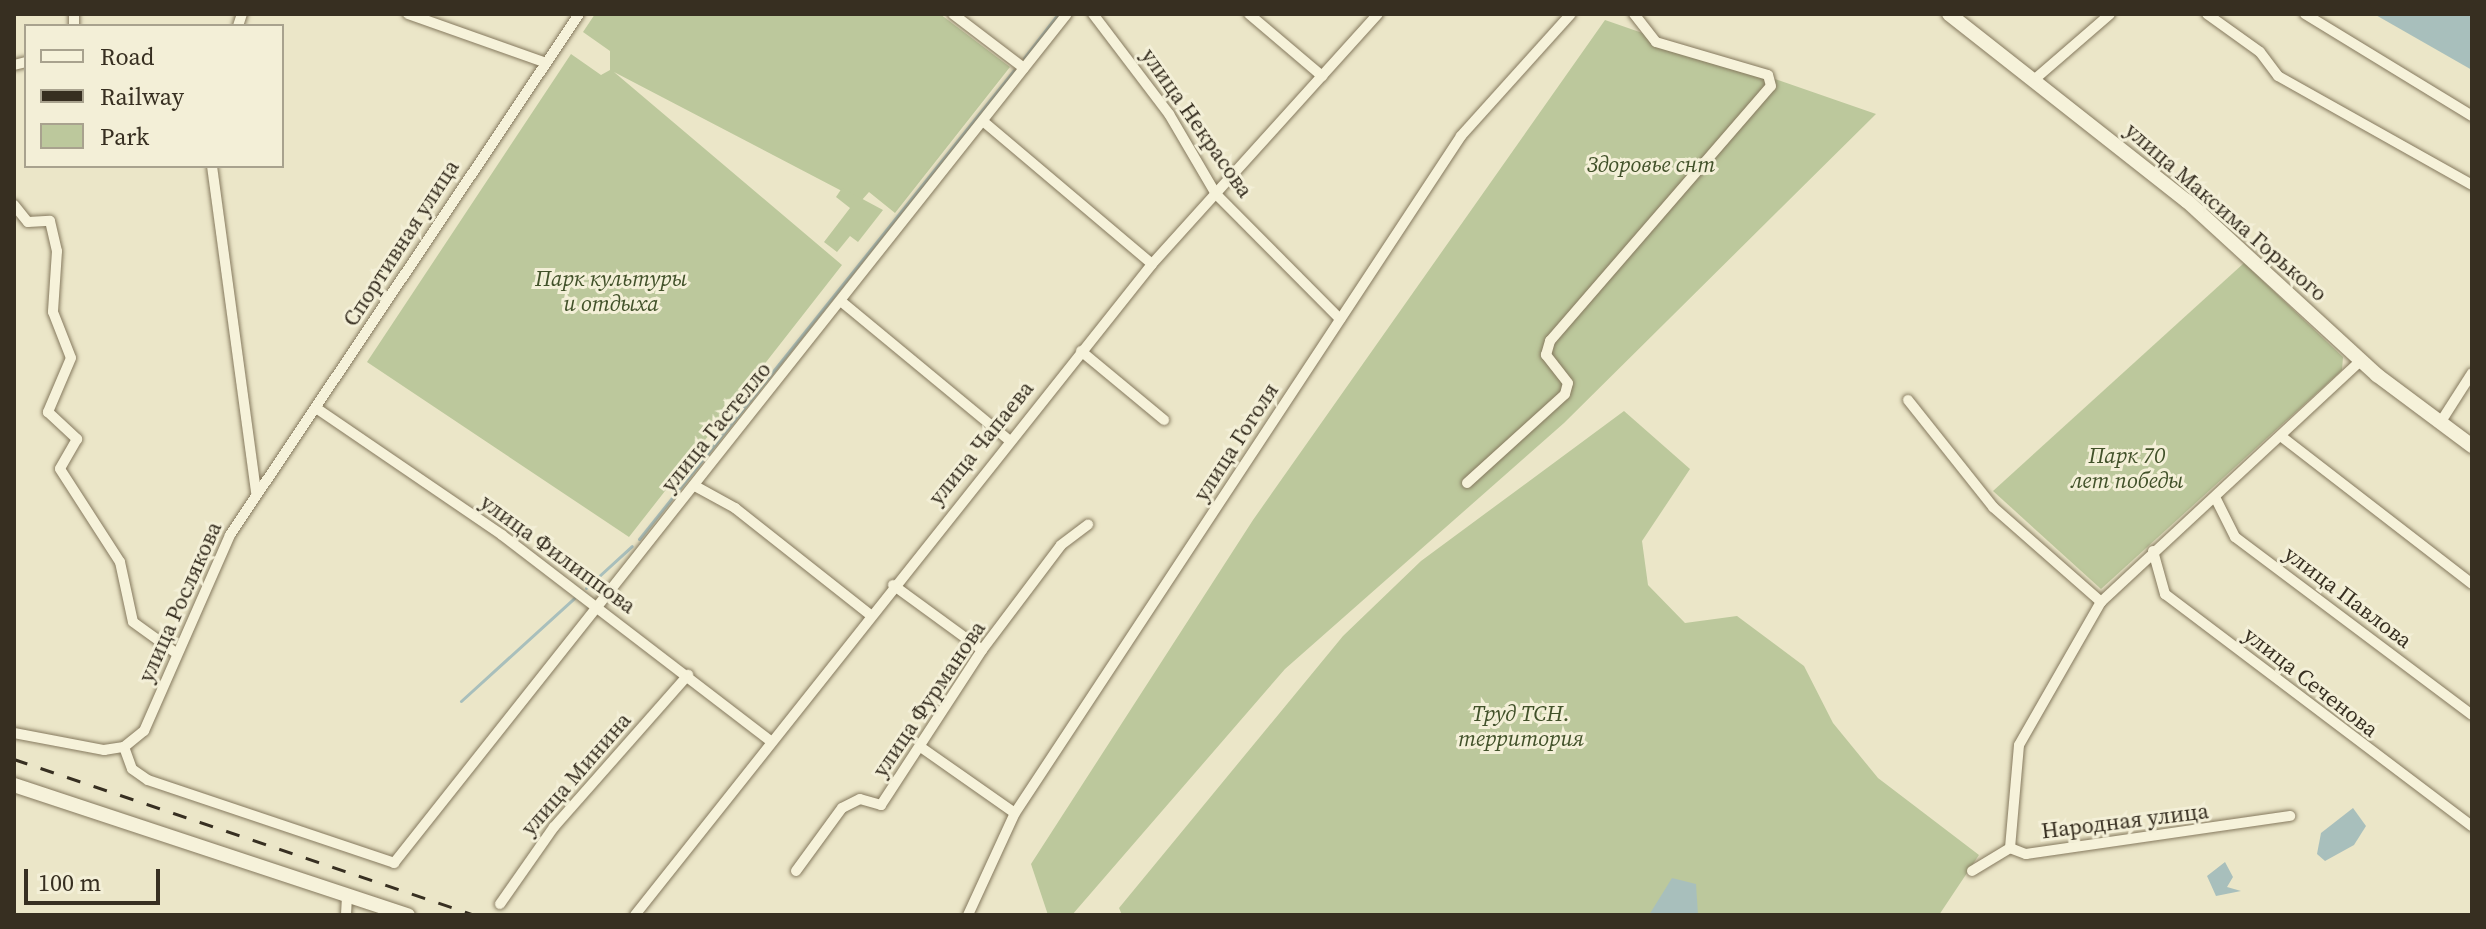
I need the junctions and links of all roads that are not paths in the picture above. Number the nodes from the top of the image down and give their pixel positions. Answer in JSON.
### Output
{"nodes":[{"id":1,"x":408,"y":14,"type":"edge"},
{"id":2,"x":579,"y":14,"type":"edge"},
{"id":3,"x":953,"y":14,"type":"edge"},
{"id":4,"x":1067,"y":14,"type":"edge"},
{"id":5,"x":1093,"y":14,"type":"edge"},
{"id":6,"x":1249,"y":14,"type":"edge"},
{"id":7,"x":1378,"y":14,"type":"edge"},
{"id":8,"x":1571,"y":14,"type":"edge"},
{"id":9,"x":1634,"y":14,"type":"edge"},
{"id":10,"x":1949,"y":14,"type":"edge"},
{"id":11,"x":2110,"y":14,"type":"edge"},
{"id":12,"x":2207,"y":14,"type":"edge"},
{"id":13,"x":2305,"y":14,"type":"edge"},
{"id":14,"x":546,"y":63,"type":"junction"},
{"id":15,"x":1024,"y":68,"type":"junction"},
{"id":16,"x":1322,"y":76,"type":"junction"},
{"id":17,"x":2035,"y":79,"type":"junction"},
{"id":18,"x":2472,"y":116,"type":"edge"},
{"id":19,"x":984,"y":122,"type":"junction"},
{"id":20,"x":212,"y":168,"type":"edge"},
{"id":21,"x":2472,"y":185,"type":"edge"},
{"id":22,"x":1216,"y":194,"type":"junction"},
{"id":23,"x":14,"y":205,"type":"edge"},
{"id":24,"x":1152,"y":264,"type":"junction"},
{"id":25,"x":842,"y":302,"type":"junction"},
{"id":26,"x":1340,"y":319,"type":"junction"},
{"id":27,"x":1081,"y":351,"type":"junction"},
{"id":28,"x":2360,"y":361,"type":"junction"},
{"id":29,"x":2472,"y":373,"type":"edge"},
{"id":30,"x":1908,"y":400,"type":"dead end"},
{"id":31,"x":316,"y":408,"type":"junction"},
{"id":32,"x":1164,"y":420,"type":"dead end"},
{"id":33,"x":2440,"y":423,"type":"junction"},
{"id":34,"x":2282,"y":437,"type":"junction"},
{"id":35,"x":1009,"y":440,"type":"junction"},
{"id":36,"x":2472,"y":446,"type":"edge"},
{"id":37,"x":253,"y":459,"type":"junction"},
{"id":38,"x":278,"y":460,"type":"junction"},
{"id":39,"x":1467,"y":483,"type":"dead end"},
{"id":40,"x":695,"y":486,"type":"junction"},
{"id":41,"x":256,"y":493,"type":"junction"},
{"id":42,"x":2215,"y":497,"type":"junction"},
{"id":43,"x":1088,"y":525,"type":"dead end"},
{"id":44,"x":2153,"y":551,"type":"junction"},
{"id":45,"x":2472,"y":584,"type":"edge"},
{"id":46,"x":893,"y":585,"type":"junction"},
{"id":47,"x":2101,"y":602,"type":"junction"},
{"id":48,"x":595,"y":604,"type":"junction"},
{"id":49,"x":869,"y":614,"type":"junction"},
{"id":50,"x":982,"y":650,"type":"junction"},
{"id":51,"x":176,"y":653,"type":"junction"},
{"id":52,"x":688,"y":675,"type":"junction"},
{"id":53,"x":2472,"y":715,"type":"edge"},
{"id":54,"x":14,"y":733,"type":"edge"},
{"id":55,"x":770,"y":741,"type":"junction"},
{"id":56,"x":124,"y":747,"type":"junction"},
{"id":57,"x":922,"y":748,"type":"junction"},
{"id":58,"x":14,"y":785,"type":"edge"},
{"id":59,"x":1015,"y":813,"type":"junction"},
{"id":60,"x":2290,"y":816,"type":"dead end"},
{"id":61,"x":2472,"y":826,"type":"edge"},
{"id":62,"x":2010,"y":848,"type":"junction"},
{"id":63,"x":796,"y":871,"type":"dead end"},
{"id":64,"x":1972,"y":871,"type":"dead end"},
{"id":65,"x":347,"y":897,"type":"junction"},
{"id":66,"x":500,"y":904,"type":"dead end"},
{"id":67,"x":346,"y":915,"type":"edge"},
{"id":68,"x":408,"y":915,"type":"edge"},
{"id":69,"x":635,"y":915,"type":"edge"},
{"id":70,"x":968,"y":915,"type":"edge"}],
"edges":[{"from":1,"to":14,"type":"street"},
{"from":2,"to":14,"type":"street","name":"Спортивная улица"},
{"from":3,"to":15,"type":"street"},
{"from":4,"to":15,"type":"street","name":"улица Гастелло"},
{"from":5,"to":22,"type":"street","name":"улица Некрасова"},
{"from":6,"to":16,"type":"street"},
{"from":7,"to":16,"type":"street","name":"улица Чапаева"},
{"from":8,"to":26,"type":"street","name":"улица Гоголя"},
{"from":9,"to":39,"type":"street"},
{"from":10,"to":17,"type":"street","name":"улица Максима Горького"},
{"from":11,"to":17,"type":"street"},
{"from":12,"to":21,"type":"street"},
{"from":13,"to":18,"type":"street"},
{"from":14,"to":31,"type":"street","name":"Спортивная улица"},
{"from":15,"to":19,"type":"street","name":"улица Гастелло"},
{"from":16,"to":22,"type":"street","name":"улица Чапаева"},
{"from":17,"to":28,"type":"street","name":"улица Максима Горького"},
{"from":19,"to":24,"type":"street"},
{"from":19,"to":25,"type":"street","name":"улица Гастелло"},
{"from":20,"to":37,"type":"street"},
{"from":22,"to":24,"type":"street","name":"улица Чапаева"},
{"from":22,"to":26,"type":"street","name":"улица Некрасова"},
{"from":23,"to":51,"type":"street"},
{"from":24,"to":27,"type":"street","name":"улица Чапаева"},
{"from":25,"to":35,"type":"street"},
{"from":25,"to":40,"type":"street","name":"улица Гастелло"},
{"from":26,"to":59,"type":"street","name":"улица Гоголя"},
{"from":27,"to":32,"type":"street"},
{"from":27,"to":35,"type":"street","name":"улица Чапаева"},
{"from":28,"to":33,"type":"street","name":"улица Максима Горького"},
{"from":28,"to":34,"type":"street"},
{"from":29,"to":33,"type":"street"},
{"from":30,"to":47,"type":"street"},
{"from":31,"to":38,"type":"street","name":"Спортивная улица"},
{"from":31,"to":48,"type":"street","name":"улица Филиппова"},
{"from":33,"to":36,"type":"street","name":"улица Максима Горького"},
{"from":34,"to":42,"type":"street"},
{"from":34,"to":45,"type":"street"},
{"from":35,"to":46,"type":"street","name":"улица Чапаева"},
{"from":37,"to":38,"type":"street"},
{"from":37,"to":41,"type":"street"},
{"from":38,"to":41,"type":"street","name":"Спортивная улица"},
{"from":40,"to":48,"type":"street","name":"улица Гастелло"},
{"from":40,"to":49,"type":"street"},
{"from":41,"to":51,"type":"street","name":"улица Рослякова"},
{"from":42,"to":44,"type":"street"},
{"from":42,"to":53,"type":"street","name":"улица Павлова"},
{"from":43,"to":50,"type":"street","name":"улица Фурманова"},
{"from":44,"to":47,"type":"street"},
{"from":44,"to":61,"type":"street","name":"улица Сеченова"},
{"from":46,"to":49,"type":"street","name":"улица Чапаева"},
{"from":46,"to":50,"type":"street"},
{"from":47,"to":62,"type":"street"},
{"from":48,"to":52,"type":"street","name":"улица Филиппова"},
{"from":48,"to":56,"type":"street","name":"улица Гастелло"},
{"from":49,"to":55,"type":"street","name":"улица Чапаева"},
{"from":50,"to":57,"type":"street","name":"улица Фурманова"},
{"from":51,"to":56,"type":"street","name":"улица Рослякова"},
{"from":52,"to":55,"type":"street","name":"улица Филиппова"},
{"from":52,"to":66,"type":"street","name":"улица Минина"},
{"from":54,"to":56,"type":"street"},
{"from":55,"to":69,"type":"street","name":"улица Чапаева"},
{"from":57,"to":59,"type":"street"},
{"from":57,"to":63,"type":"street","name":"улица Фурманова"},
{"from":58,"to":65,"type":"street"},
{"from":59,"to":70,"type":"street","name":"улица Гоголя"},
{"from":60,"to":62,"type":"street","name":"Народная улица"},
{"from":62,"to":64,"type":"street","name":"Народная улица"},
{"from":65,"to":67,"type":"street"},
{"from":65,"to":68,"type":"street"}]}
